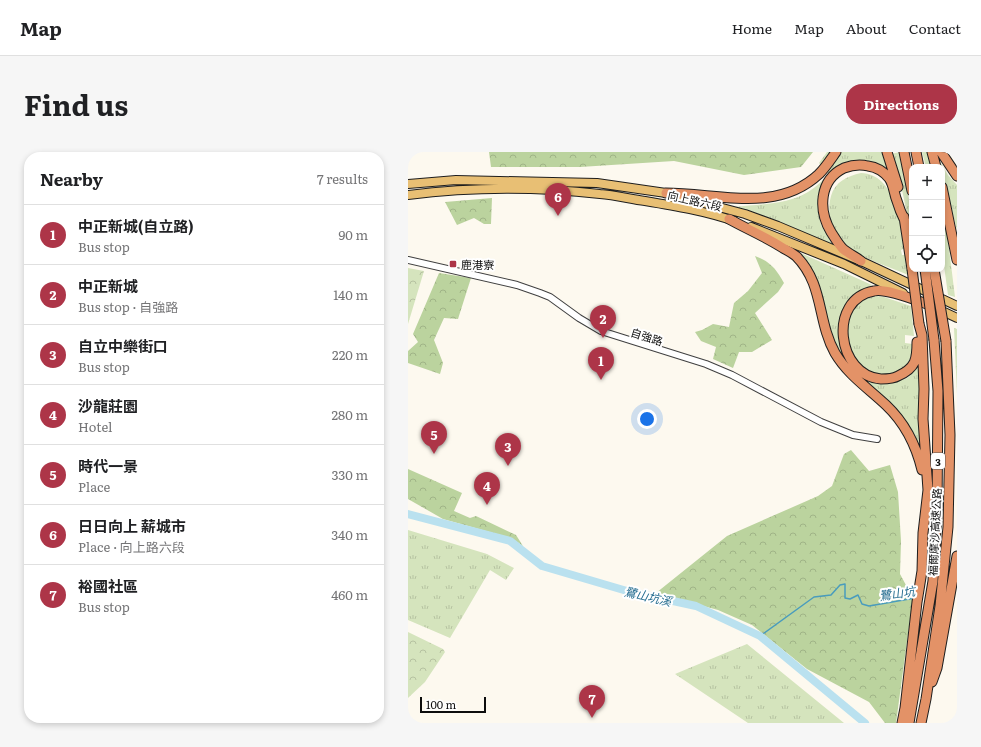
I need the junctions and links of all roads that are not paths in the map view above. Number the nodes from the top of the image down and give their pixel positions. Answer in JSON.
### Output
{"nodes":[{"id":1,"x":836,"y":152,"type":"edge"},
{"id":2,"x":887,"y":152,"type":"edge"},
{"id":3,"x":904,"y":152,"type":"edge"},
{"id":4,"x":916,"y":152,"type":"edge"},
{"id":5,"x":932,"y":152,"type":"edge"},
{"id":6,"x":941,"y":152,"type":"edge"},
{"id":7,"x":918,"y":164,"type":"edge"},
{"id":8,"x":935,"y":164,"type":"edge"},
{"id":9,"x":909,"y":176,"type":"edge"},
{"id":10,"x":957,"y":176,"type":"edge"},
{"id":11,"x":408,"y":184,"type":"edge"},
{"id":12,"x":666,"y":194,"type":"junction"},
{"id":13,"x":408,"y":195,"type":"edge"},
{"id":14,"x":945,"y":200,"type":"edge"},
{"id":15,"x":729,"y":220,"type":"junction"},
{"id":16,"x":905,"y":221,"type":"junction"},
{"id":17,"x":909,"y":245,"type":"edge"},
{"id":18,"x":408,"y":260,"type":"edge"},
{"id":19,"x":957,"y":260,"type":"edge"},
{"id":20,"x":861,"y":261,"type":"junction"},
{"id":21,"x":912,"y":272,"type":"edge"},
{"id":22,"x":925,"y":272,"type":"edge"},
{"id":23,"x":934,"y":272,"type":"edge"},
{"id":24,"x":930,"y":305,"type":"junction"},
{"id":25,"x":957,"y":306,"type":"edge"},
{"id":26,"x":957,"y":318,"type":"edge"},
{"id":27,"x":919,"y":324,"type":"junction"},
{"id":28,"x":877,"y":439,"type":"dead end"},
{"id":29,"x":926,"y":512,"type":"junction"},
{"id":30,"x":957,"y":556,"type":"edge"},
{"id":31,"x":947,"y":584,"type":"junction"},
{"id":32,"x":926,"y":699,"type":"junction"},
{"id":33,"x":909,"y":707,"type":"junction"},
{"id":34,"x":902,"y":723,"type":"edge"},
{"id":35,"x":909,"y":723,"type":"edge"},
{"id":36,"x":921,"y":723,"type":"edge"}],
"edges":[{"from":1,"to":12,"type":"highway"},
{"from":2,"to":16,"type":"highway"},
{"from":3,"to":9,"type":"highway"},
{"from":4,"to":7,"type":"highway"},
{"from":5,"to":8,"type":"highway"},
{"from":6,"to":10,"type":"highway"},
{"from":11,"to":12,"type":"main road","name":"向上路六段"},
{"from":12,"to":20,"type":"main road","name":"向上路六段"},
{"from":13,"to":15,"type":"main road","name":"向上路六段"},
{"from":14,"to":19,"type":"highway"},
{"from":15,"to":24,"type":"main road","name":"向上路六段"},
{"from":15,"to":29,"type":"highway"},
{"from":16,"to":17,"type":"highway"},
{"from":16,"to":20,"type":"highway"},
{"from":18,"to":28,"type":"street","name":"自強路"},
{"from":20,"to":25,"type":"main road","name":"向上路六段"},
{"from":21,"to":27,"type":"highway","bridge":true},
{"from":22,"to":33,"type":"highway","name":"福爾摩沙高速公路","number":"3","bridge":true},
{"from":23,"to":31,"type":"highway","name":"福爾摩沙高速公路","number":"3","bridge":true},
{"from":24,"to":26,"type":"main road","name":"向上路六段"},
{"from":24,"to":27,"type":"highway"},
{"from":27,"to":29,"type":"highway"},
{"from":29,"to":33,"type":"highway"},
{"from":30,"to":31,"type":"highway"},
{"from":31,"to":32,"type":"highway","name":"福爾摩沙高速公路","number":"3"},
{"from":31,"to":32,"type":"highway"},
{"from":32,"to":36,"type":"highway","name":"福爾摩沙高速公路","number":"3"},
{"from":33,"to":34,"type":"highway"},
{"from":33,"to":35,"type":"highway","name":"福爾摩沙高速公路","number":"3"}]}
